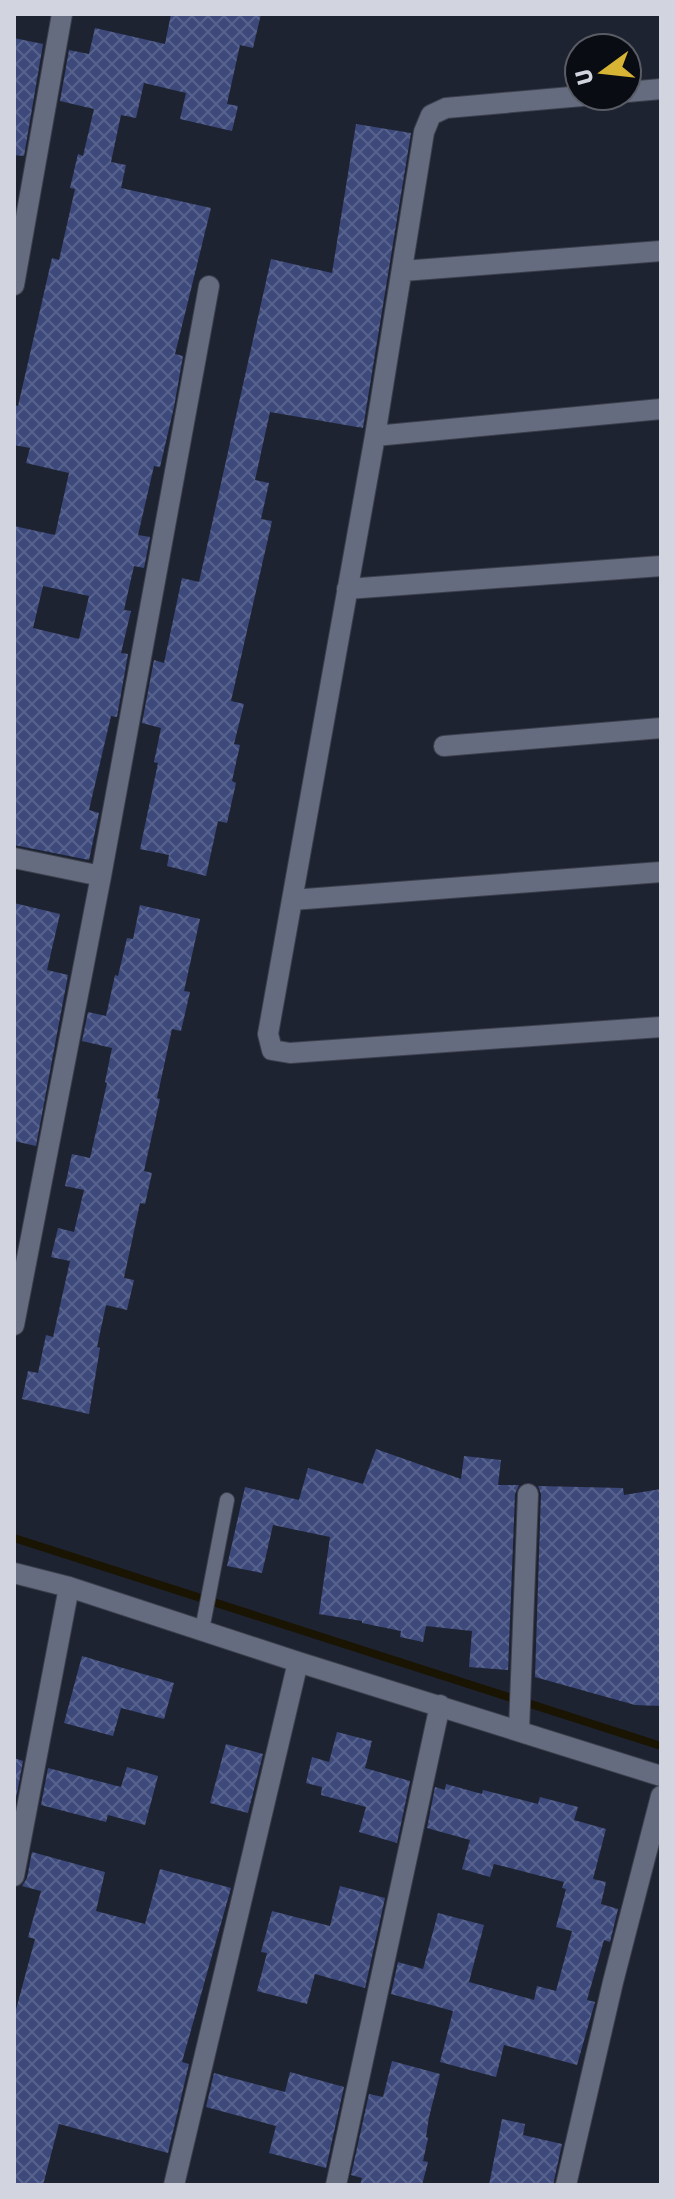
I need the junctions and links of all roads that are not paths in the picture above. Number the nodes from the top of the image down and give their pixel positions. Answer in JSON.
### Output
{"nodes":[{"id":1,"x":62,"y":14,"type":"edge"},
{"id":2,"x":563,"y":98,"type":"edge"},
{"id":3,"x":661,"y":251,"type":"edge"},
{"id":4,"x":403,"y":271,"type":"junction"},
{"id":5,"x":14,"y":285,"type":"edge"},
{"id":6,"x":209,"y":286,"type":"dead end"},
{"id":7,"x":661,"y":409,"type":"edge"},
{"id":8,"x":375,"y":436,"type":"junction"},
{"id":9,"x":661,"y":566,"type":"edge"},
{"id":10,"x":347,"y":589,"type":"junction"},
{"id":11,"x":661,"y":728,"type":"edge"},
{"id":12,"x":444,"y":746,"type":"dead end"},
{"id":13,"x":14,"y":858,"type":"edge"},
{"id":14,"x":661,"y":872,"type":"edge"},
{"id":15,"x":101,"y":876,"type":"junction"},
{"id":16,"x":292,"y":900,"type":"junction"},
{"id":17,"x":661,"y":1027,"type":"edge"},
{"id":18,"x":14,"y":1325,"type":"edge"},
{"id":19,"x":528,"y":1494,"type":"dead end"},
{"id":20,"x":227,"y":1500,"type":"dead end"},
{"id":21,"x":14,"y":1573,"type":"edge"},
{"id":22,"x":69,"y":1587,"type":"junction"},
{"id":23,"x":203,"y":1624,"type":"junction"},
{"id":24,"x":298,"y":1662,"type":"junction"},
{"id":25,"x":440,"y":1705,"type":"junction"},
{"id":26,"x":519,"y":1722,"type":"junction"},
{"id":27,"x":661,"y":1776,"type":"edge"},
{"id":28,"x":661,"y":1796,"type":"edge"},
{"id":29,"x":14,"y":1876,"type":"edge"},
{"id":30,"x":174,"y":2185,"type":"edge"},
{"id":31,"x":336,"y":2185,"type":"edge"},
{"id":32,"x":566,"y":2185,"type":"edge"}],
"edges":[{"from":1,"to":5,"type":"street"},
{"from":2,"to":4,"type":"street"},
{"from":3,"to":4,"type":"street"},
{"from":4,"to":8,"type":"street"},
{"from":6,"to":15,"type":"street"},
{"from":7,"to":8,"type":"street"},
{"from":8,"to":10,"type":"street"},
{"from":9,"to":10,"type":"street"},
{"from":10,"to":16,"type":"street"},
{"from":11,"to":12,"type":"street"},
{"from":13,"to":15,"type":"street"},
{"from":14,"to":16,"type":"street"},
{"from":15,"to":18,"type":"street"},
{"from":16,"to":17,"type":"street"},
{"from":19,"to":26,"type":"street"},
{"from":20,"to":23,"type":"lane"},
{"from":21,"to":22,"type":"street"},
{"from":22,"to":23,"type":"street"},
{"from":22,"to":29,"type":"street"},
{"from":23,"to":24,"type":"street"},
{"from":24,"to":25,"type":"street"},
{"from":24,"to":30,"type":"street"},
{"from":25,"to":26,"type":"street"},
{"from":25,"to":31,"type":"street"},
{"from":26,"to":27,"type":"street"},
{"from":28,"to":32,"type":"street"}]}
